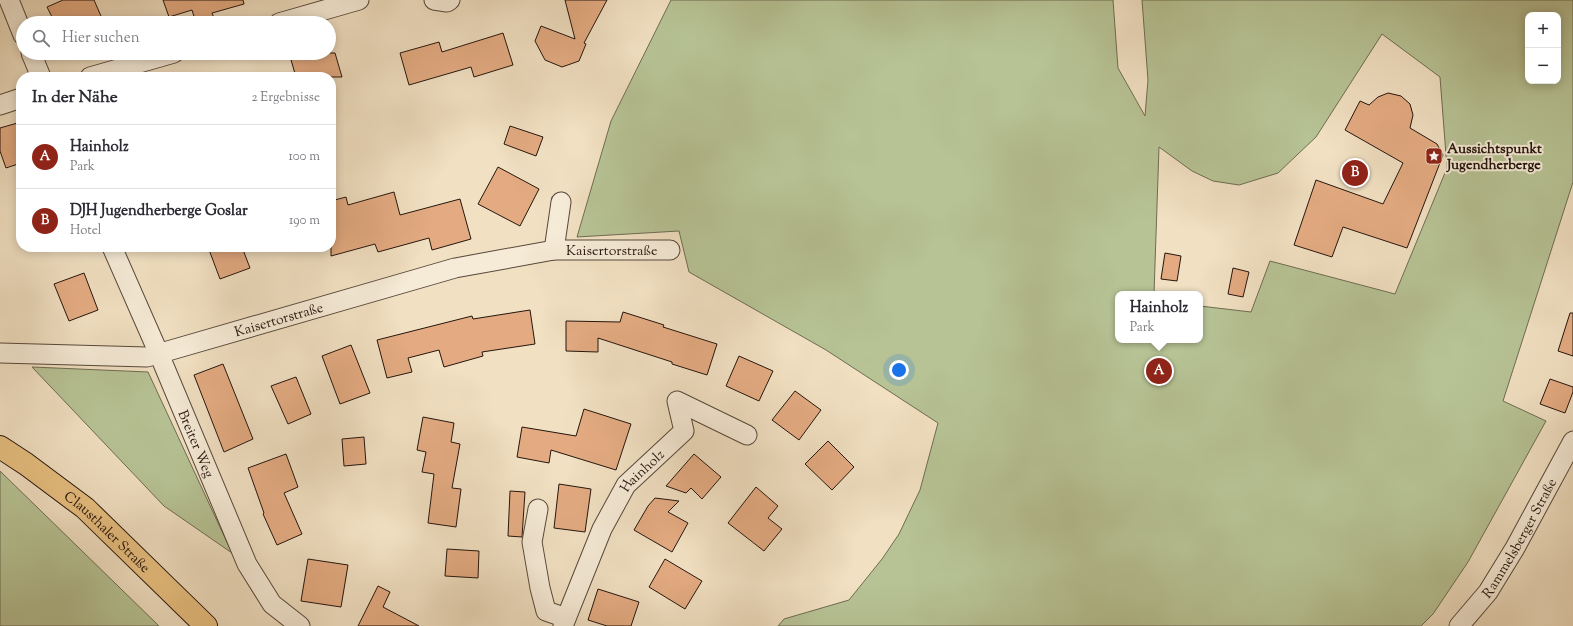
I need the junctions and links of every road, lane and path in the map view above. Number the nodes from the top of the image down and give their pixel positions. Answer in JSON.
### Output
{"nodes":[{"id":1,"x":9,"y":0,"type":"edge"},
{"id":2,"x":359,"y":0,"type":"edge"},
{"id":3,"x":434,"y":0,"type":"edge"},
{"id":4,"x":450,"y":0,"type":"edge"},
{"id":5,"x":303,"y":16,"type":"edge"},
{"id":6,"x":16,"y":17,"type":"edge"},
{"id":7,"x":34,"y":60,"type":"edge"},
{"id":8,"x":150,"y":60,"type":"edge"},
{"id":9,"x":39,"y":72,"type":"edge"},
{"id":10,"x":108,"y":72,"type":"edge"},
{"id":11,"x":16,"y":100,"type":"edge"},
{"id":12,"x":0,"y":105,"type":"edge"},
{"id":13,"x":561,"y":202,"type":"dead end"},
{"id":14,"x":554,"y":250,"type":"junction"},
{"id":15,"x":670,"y":250,"type":"dead end"},
{"id":16,"x":114,"y":252,"type":"edge"},
{"id":17,"x":0,"y":353,"type":"edge"},
{"id":18,"x":159,"y":354,"type":"junction"},
{"id":19,"x":747,"y":435,"type":"dead end"},
{"id":20,"x":1572,"y":444,"type":"edge"},
{"id":21,"x":0,"y":447,"type":"edge"},
{"id":22,"x":538,"y":509,"type":"dead end"},
{"id":23,"x":565,"y":622,"type":"edge"},
{"id":24,"x":206,"y":626,"type":"edge"},
{"id":25,"x":300,"y":626,"type":"edge"},
{"id":26,"x":1459,"y":626,"type":"edge"}],
"edges":[{"from":1,"to":6,"type":"street"},
{"from":2,"to":5,"type":"street"},
{"from":3,"to":4,"type":"street"},
{"from":7,"to":9,"type":"street"},
{"from":8,"to":10,"type":"street"},
{"from":11,"to":12,"type":"street"},
{"from":13,"to":14,"type":"street","name":"Kaisertorstraße"},
{"from":14,"to":15,"type":"street","name":"Kaisertorstraße"},
{"from":14,"to":18,"type":"street","name":"Kaisertorstraße"},
{"from":16,"to":18,"type":"street","name":"Breiter Weg"},
{"from":17,"to":18,"type":"street","name":"Kaisertorstraße"},
{"from":18,"to":25,"type":"street","name":"Breiter Weg"},
{"from":19,"to":23,"type":"street","name":"Hainholz"},
{"from":20,"to":26,"type":"street","name":"Rammelsberger Straße"},
{"from":21,"to":24,"type":"main road","name":"Clausthaler Straße"},
{"from":22,"to":23,"type":"street","name":"Hainholz"}]}
